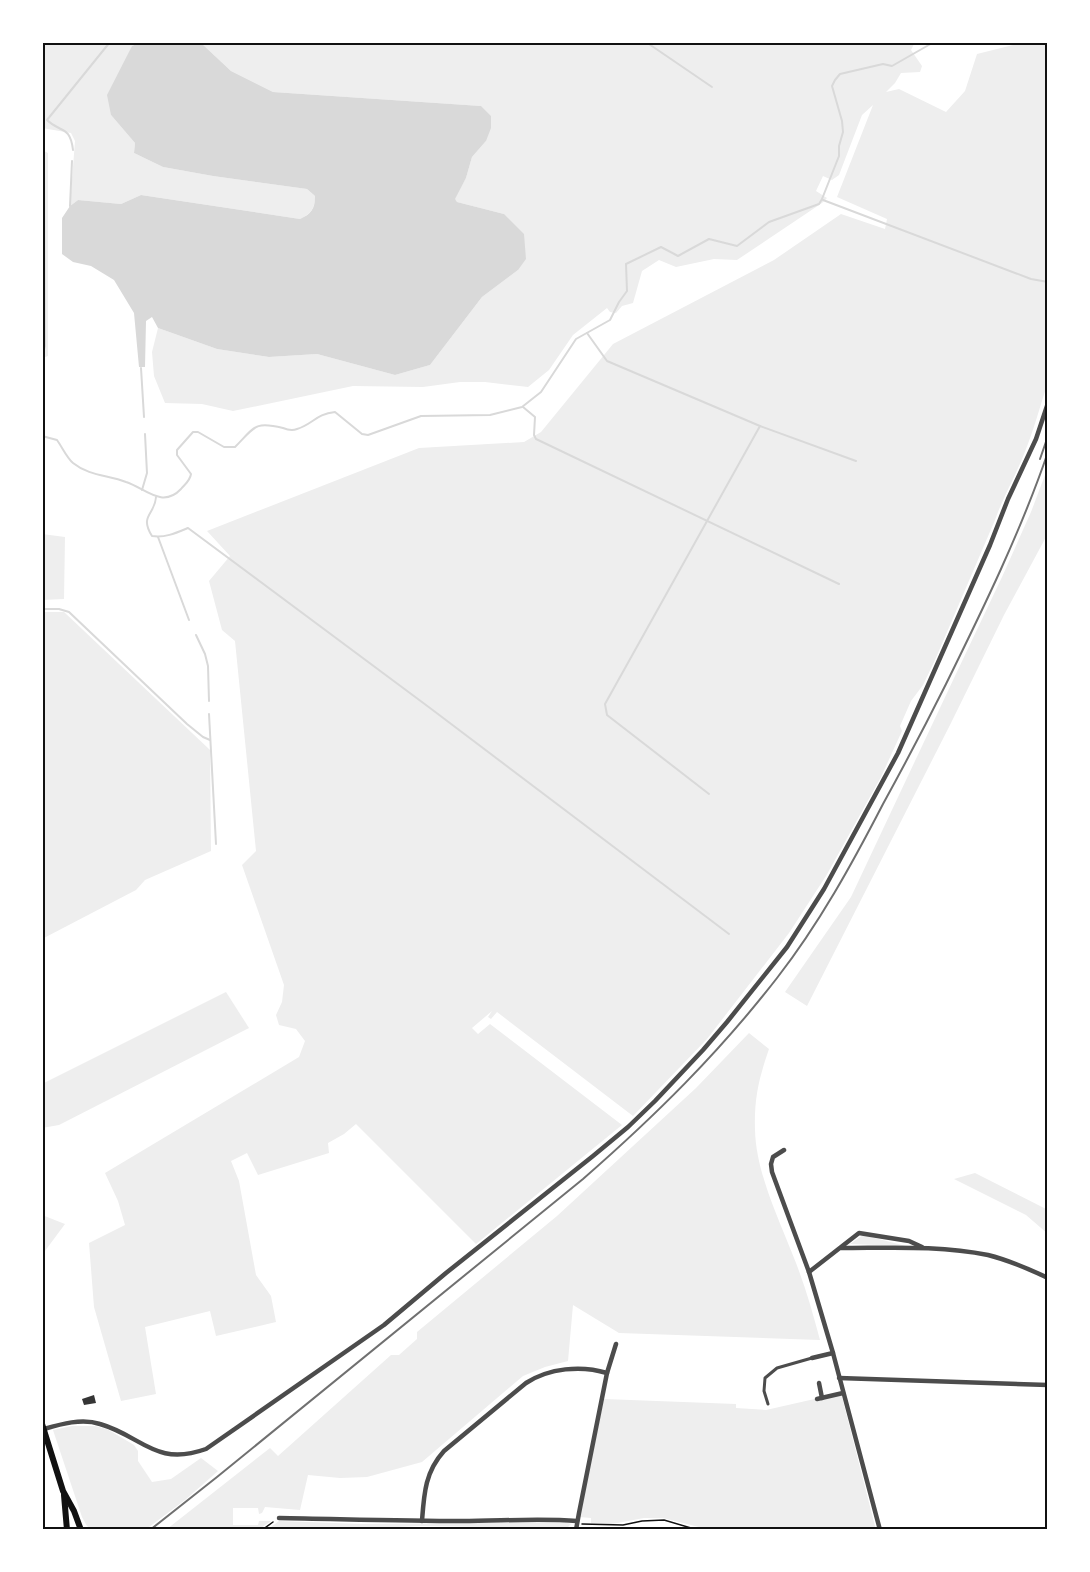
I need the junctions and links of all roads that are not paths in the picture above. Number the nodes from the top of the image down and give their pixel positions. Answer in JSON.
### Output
{"nodes":[{"id":1,"x":1048,"y":404,"type":"edge"},
{"id":2,"x":784,"y":1150,"type":"dead end"},
{"id":3,"x":841,"y":1248,"type":"junction"},
{"id":4,"x":925,"y":1248,"type":"junction"},
{"id":5,"x":809,"y":1272,"type":"junction"},
{"id":6,"x":1048,"y":1278,"type":"edge"},
{"id":7,"x":616,"y":1344,"type":"dead end"},
{"id":8,"x":833,"y":1353,"type":"junction"},
{"id":9,"x":812,"y":1358,"type":"joint"},
{"id":10,"x":607,"y":1373,"type":"junction"},
{"id":11,"x":840,"y":1377,"type":"junction"},
{"id":12,"x":819,"y":1383,"type":"dead end"},
{"id":13,"x":1048,"y":1385,"type":"edge"},
{"id":14,"x":843,"y":1393,"type":"junction"},
{"id":15,"x":768,"y":1404,"type":"dead end"},
{"id":16,"x":43,"y":1426,"type":"edge"},
{"id":17,"x":63,"y":1491,"type":"junction"},
{"id":18,"x":279,"y":1518,"type":"road end"},
{"id":19,"x":422,"y":1521,"type":"junction"},
{"id":20,"x":577,"y":1521,"type":"junction"},
{"id":21,"x":67,"y":1530,"type":"edge"},
{"id":22,"x":81,"y":1530,"type":"edge"},
{"id":23,"x":576,"y":1530,"type":"edge"},
{"id":24,"x":879,"y":1530,"type":"edge"}],
"edges":[{"from":1,"to":16,"type":"street"},
{"from":2,"to":5,"type":"street"},
{"from":3,"to":4,"type":"street"},
{"from":3,"to":4,"type":"street"},
{"from":3,"to":5,"type":"street"},
{"from":4,"to":6,"type":"street"},
{"from":5,"to":8,"type":"street"},
{"from":7,"to":10,"type":"street"},
{"from":8,"to":9,"type":"street"},
{"from":8,"to":11,"type":"street"},
{"from":9,"to":15,"type":"street"},
{"from":10,"to":19,"type":"street"},
{"from":10,"to":20,"type":"street"},
{"from":11,"to":13,"type":"street"},
{"from":11,"to":14,"type":"street"},
{"from":12,"to":14,"type":"street"},
{"from":14,"to":24,"type":"street"},
{"from":16,"to":17,"type":"main road"},
{"from":17,"to":21,"type":"main road"},
{"from":17,"to":22,"type":"main road"},
{"from":18,"to":19,"type":"street"},
{"from":19,"to":20,"type":"street"},
{"from":20,"to":23,"type":"street"}]}
